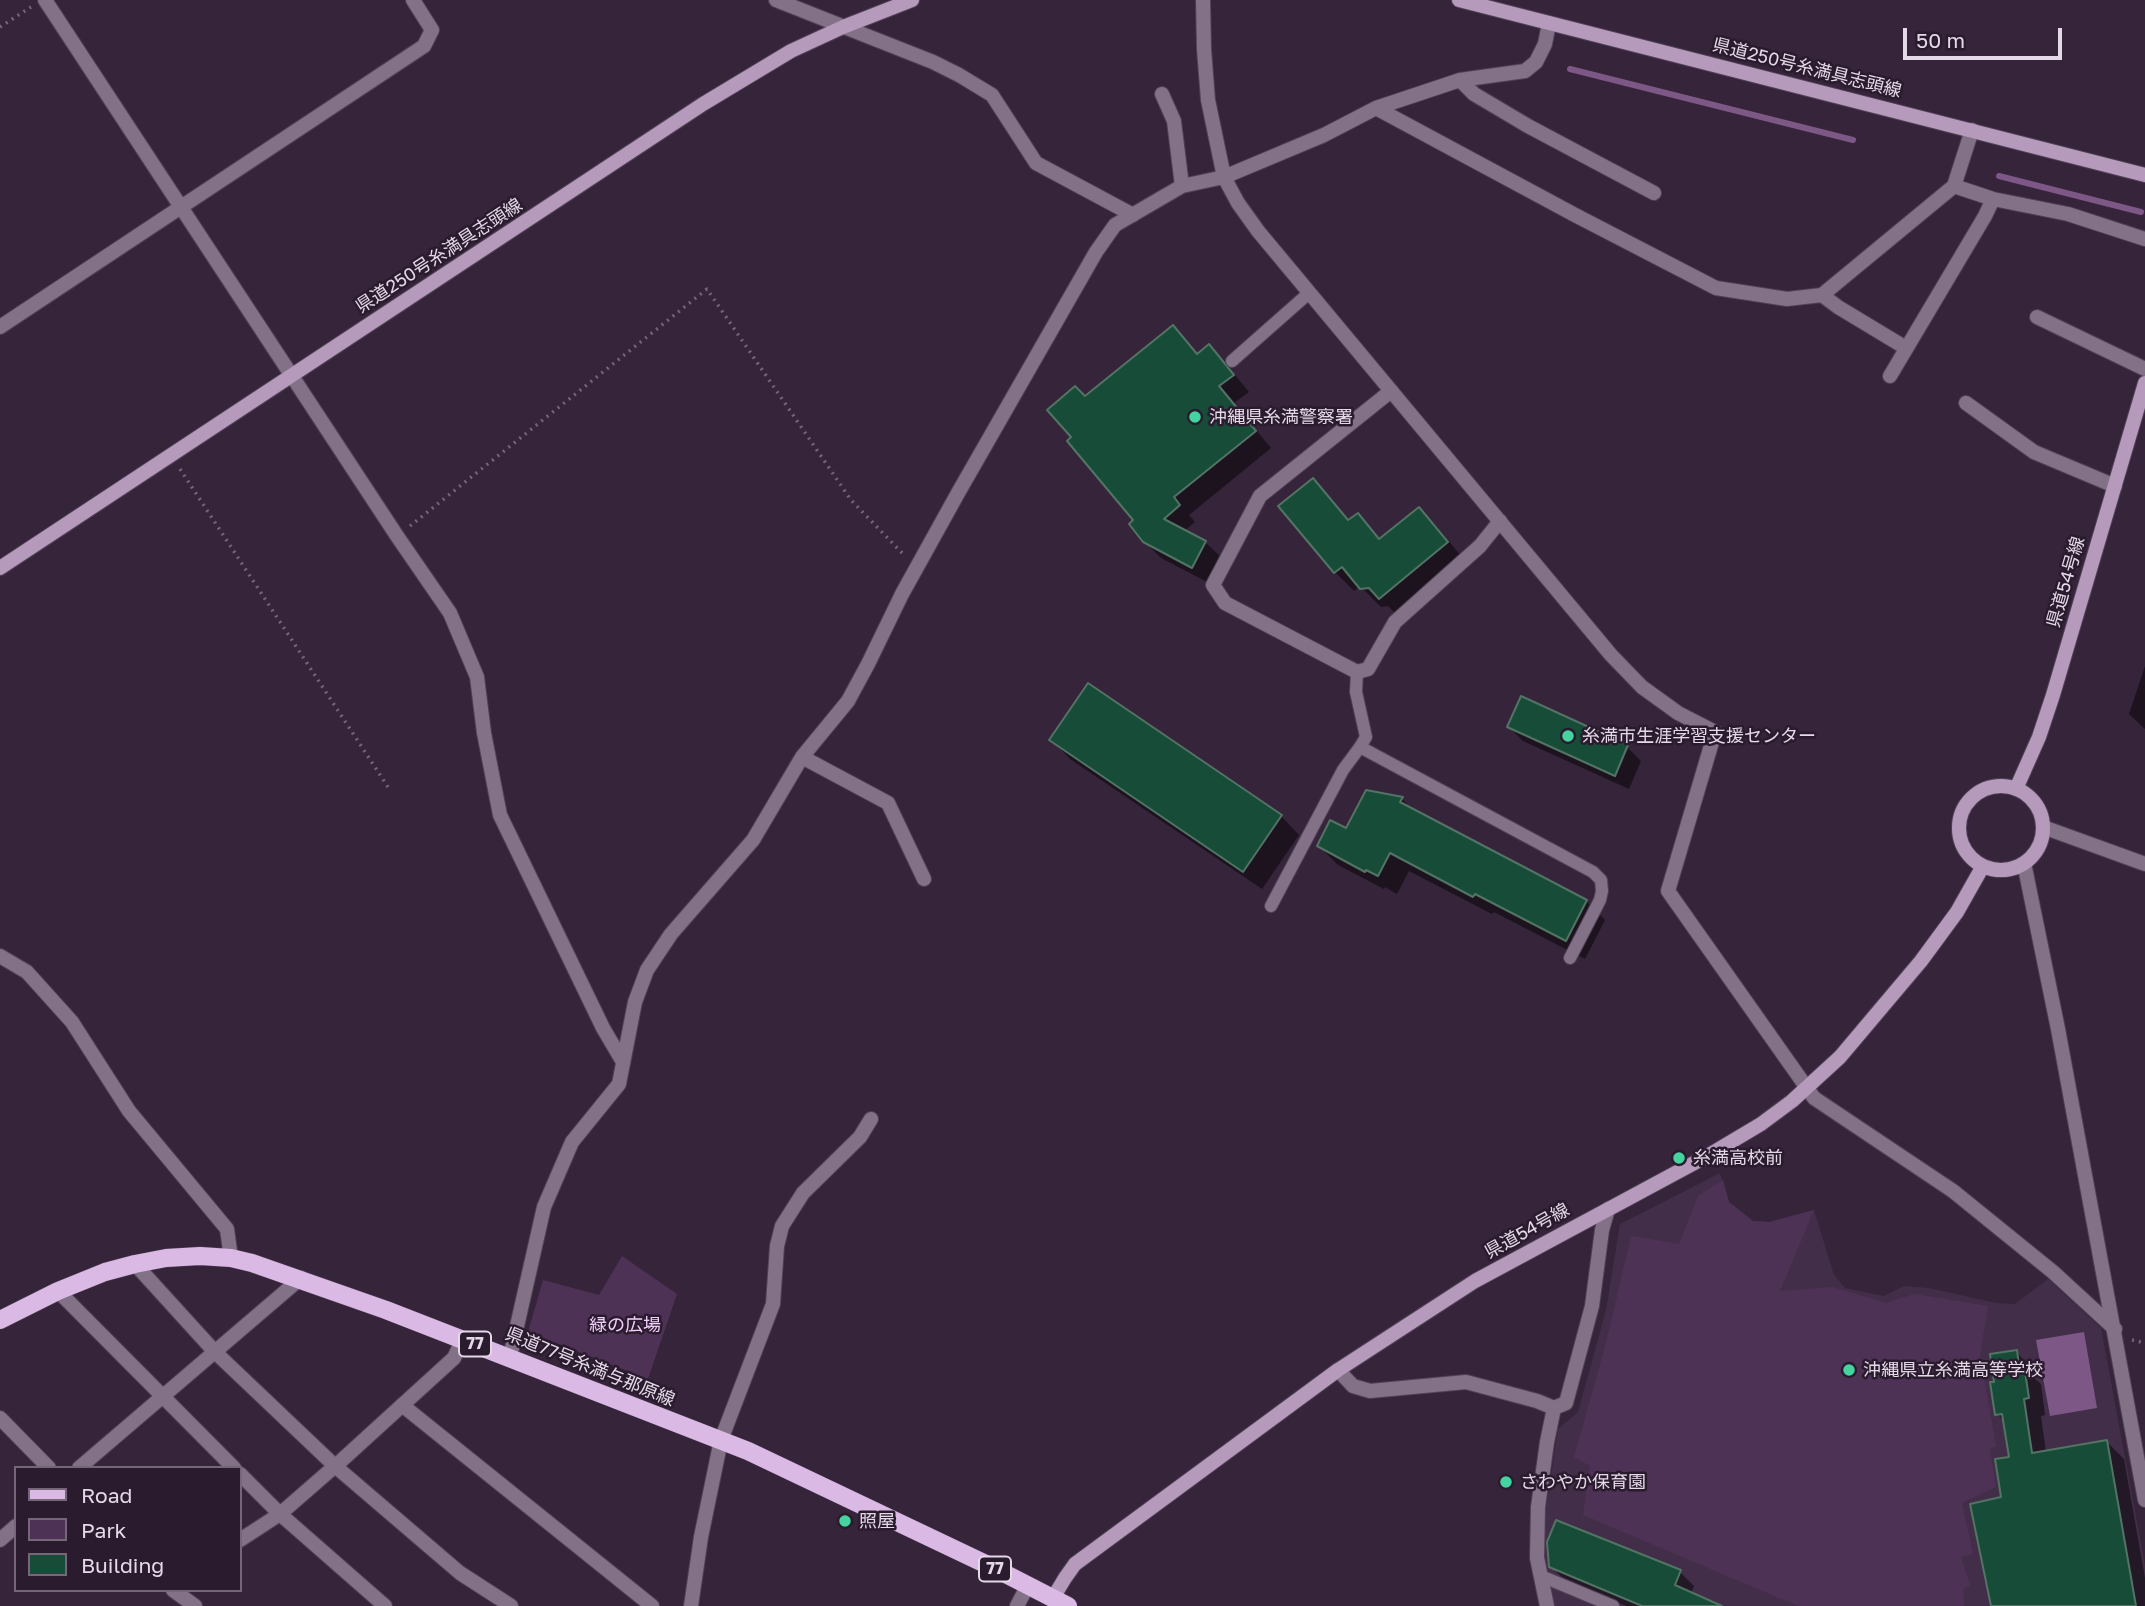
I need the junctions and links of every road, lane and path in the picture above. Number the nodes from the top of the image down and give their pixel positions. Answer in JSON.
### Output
{"nodes":[{"id":1,"x":46,"y":0,"type":"edge"},
{"id":2,"x":413,"y":0,"type":"edge"},
{"id":3,"x":776,"y":0,"type":"edge"},
{"id":4,"x":912,"y":0,"type":"edge"},
{"id":5,"x":1203,"y":0,"type":"edge"},
{"id":6,"x":1459,"y":0,"type":"edge"},
{"id":7,"x":31,"y":7,"type":"dead end"},
{"id":8,"x":1549,"y":23,"type":"junction"},
{"id":9,"x":0,"y":27,"type":"edge"},
{"id":10,"x":843,"y":27,"type":"junction"},
{"id":11,"x":1460,"y":80,"type":"junction"},
{"id":12,"x":1161,"y":94,"type":"dead end"},
{"id":13,"x":1376,"y":108,"type":"junction"},
{"id":14,"x":1972,"y":130,"type":"junction"},
{"id":15,"x":2145,"y":174,"type":"edge"},
{"id":16,"x":1224,"y":177,"type":"junction"},
{"id":17,"x":1954,"y":186,"type":"junction"},
{"id":18,"x":1182,"y":187,"type":"junction"},
{"id":19,"x":1654,"y":193,"type":"dead end"},
{"id":20,"x":1993,"y":199,"type":"junction"},
{"id":21,"x":181,"y":206,"type":"junction"},
{"id":22,"x":1133,"y":215,"type":"junction"},
{"id":23,"x":2145,"y":239,"type":"edge"},
{"id":24,"x":1309,"y":293,"type":"junction"},
{"id":25,"x":1822,"y":295,"type":"junction"},
{"id":26,"x":2037,"y":317,"type":"dead end"},
{"id":27,"x":0,"y":327,"type":"edge"},
{"id":28,"x":1906,"y":348,"type":"junction"},
{"id":29,"x":1232,"y":361,"type":"dead end"},
{"id":30,"x":2145,"y":369,"type":"edge"},
{"id":31,"x":292,"y":376,"type":"junction"},
{"id":32,"x":1889,"y":376,"type":"dead end"},
{"id":33,"x":2145,"y":383,"type":"edge"},
{"id":34,"x":1391,"y":391,"type":"junction"},
{"id":35,"x":1966,"y":403,"type":"dead end"},
{"id":36,"x":171,"y":455,"type":"junction"},
{"id":37,"x":2115,"y":486,"type":"junction"},
{"id":38,"x":1500,"y":521,"type":"junction"},
{"id":39,"x":397,"y":536,"type":"junction"},
{"id":40,"x":0,"y":568,"type":"edge"},
{"id":41,"x":917,"y":568,"type":"junction"},
{"id":42,"x":1357,"y":672,"type":"junction"},
{"id":43,"x":1360,"y":747,"type":"junction"},
{"id":44,"x":802,"y":757,"type":"junction"},
{"id":45,"x":388,"y":788,"type":"dead end"},
{"id":46,"x":2016,"y":789,"type":"junction"},
{"id":47,"x":2043,"y":827,"type":"junction"},
{"id":48,"x":2024,"y":863,"type":"junction"},
{"id":49,"x":2145,"y":864,"type":"edge"},
{"id":50,"x":1983,"y":866,"type":"junction"},
{"id":51,"x":924,"y":880,"type":"dead end"},
{"id":52,"x":1271,"y":906,"type":"dead end"},
{"id":53,"x":0,"y":956,"type":"edge"},
{"id":54,"x":1570,"y":958,"type":"dead end"},
{"id":55,"x":623,"y":1062,"type":"junction"},
{"id":56,"x":1807,"y":1088,"type":"junction"},
{"id":57,"x":871,"y":1119,"type":"dead end"},
{"id":58,"x":1608,"y":1209,"type":"junction"},
{"id":59,"x":231,"y":1258,"type":"junction"},
{"id":60,"x":135,"y":1264,"type":"junction"},
{"id":61,"x":301,"y":1278,"type":"junction"},
{"id":62,"x":58,"y":1291,"type":"junction"},
{"id":63,"x":0,"y":1320,"type":"edge"},
{"id":64,"x":2115,"y":1329,"type":"junction"},
{"id":65,"x":463,"y":1339,"type":"junction"},
{"id":66,"x":215,"y":1352,"type":"junction"},
{"id":67,"x":510,"y":1357,"type":"junction"},
{"id":68,"x":1338,"y":1370,"type":"junction"},
{"id":69,"x":162,"y":1397,"type":"junction"},
{"id":70,"x":402,"y":1405,"type":"junction"},
{"id":71,"x":1555,"y":1408,"type":"junction"},
{"id":72,"x":0,"y":1418,"type":"edge"},
{"id":73,"x":721,"y":1440,"type":"junction"},
{"id":74,"x":47,"y":1466,"type":"edge"},
{"id":75,"x":81,"y":1466,"type":"edge"},
{"id":76,"x":232,"y":1466,"type":"edge"},
{"id":77,"x":335,"y":1466,"type":"junction"},
{"id":78,"x":242,"y":1476,"type":"edge"},
{"id":79,"x":2145,"y":1500,"type":"edge"},
{"id":80,"x":280,"y":1514,"type":"junction"},
{"id":81,"x":14,"y":1528,"type":"edge"},
{"id":82,"x":242,"y":1539,"type":"edge"},
{"id":83,"x":0,"y":1540,"type":"edge"},
{"id":84,"x":1541,"y":1576,"type":"junction"},
{"id":85,"x":1028,"y":1585,"type":"junction"},
{"id":86,"x":178,"y":1596,"type":"edge"},
{"id":87,"x":1061,"y":1602,"type":"edge"},
{"id":88,"x":195,"y":1606,"type":"edge"},
{"id":89,"x":385,"y":1606,"type":"edge"},
{"id":90,"x":512,"y":1606,"type":"edge"},
{"id":91,"x":653,"y":1606,"type":"edge"},
{"id":92,"x":691,"y":1606,"type":"edge"},
{"id":93,"x":1017,"y":1606,"type":"edge"},
{"id":94,"x":1547,"y":1606,"type":"edge"},
{"id":95,"x":1613,"y":1606,"type":"edge"}],
"edges":[{"from":1,"to":21,"type":"street"},
{"from":2,"to":21,"type":"street"},
{"from":3,"to":10,"type":"street"},
{"from":4,"to":10,"type":"main road","name":"県道250号糸満具志頭線"},
{"from":5,"to":16,"type":"street"},
{"from":6,"to":8,"type":"main road","name":"県道250号糸満具志頭線"},
{"from":7,"to":9,"type":"path"},
{"from":8,"to":11,"type":"street"},
{"from":8,"to":14,"type":"main road","name":"県道250号糸満具志頭線"},
{"from":10,"to":22,"type":"street"},
{"from":10,"to":31,"type":"main road","name":"県道250号糸満具志頭線"},
{"from":11,"to":13,"type":"street"},
{"from":11,"to":19,"type":"street"},
{"from":12,"to":18,"type":"street"},
{"from":13,"to":16,"type":"street"},
{"from":13,"to":25,"type":"street"},
{"from":14,"to":15,"type":"main road","name":"県道250号糸満具志頭線"},
{"from":14,"to":17,"type":"street"},
{"from":16,"to":18,"type":"street"},
{"from":16,"to":24,"type":"street"},
{"from":17,"to":20,"type":"street"},
{"from":17,"to":25,"type":"street"},
{"from":18,"to":22,"type":"street"},
{"from":20,"to":23,"type":"street"},
{"from":20,"to":28,"type":"street"},
{"from":21,"to":27,"type":"street"},
{"from":21,"to":31,"type":"street"},
{"from":22,"to":41,"type":"street"},
{"from":24,"to":29,"type":"lane"},
{"from":24,"to":34,"type":"street"},
{"from":25,"to":28,"type":"street"},
{"from":26,"to":30,"type":"street"},
{"from":28,"to":32,"type":"street"},
{"from":31,"to":36,"type":"main road","name":"県道250号糸満具志頭線"},
{"from":31,"to":39,"type":"street"},
{"from":33,"to":37,"type":"main road","name":"県道54号線"},
{"from":34,"to":38,"type":"street"},
{"from":34,"to":42,"type":"street"},
{"from":35,"to":37,"type":"street"},
{"from":36,"to":40,"type":"main road","name":"県道250号糸満具志頭線"},
{"from":36,"to":45,"type":"path"},
{"from":37,"to":46,"type":"main road","name":"県道54号線"},
{"from":38,"to":42,"type":"street"},
{"from":38,"to":56,"type":"street"},
{"from":39,"to":41,"type":"path"},
{"from":39,"to":55,"type":"street"},
{"from":41,"to":44,"type":"street"},
{"from":42,"to":43,"type":"lane"},
{"from":43,"to":52,"type":"lane"},
{"from":43,"to":54,"type":"lane"},
{"from":44,"to":51,"type":"street"},
{"from":44,"to":55,"type":"street"},
{"from":46,"to":47,"type":"main road"},
{"from":46,"to":50,"type":"main road"},
{"from":47,"to":48,"type":"main road"},
{"from":47,"to":49,"type":"street"},
{"from":48,"to":50,"type":"main road"},
{"from":48,"to":64,"type":"street"},
{"from":50,"to":56,"type":"main road","name":"県道54号線"},
{"from":53,"to":59,"type":"street"},
{"from":55,"to":67,"type":"street"},
{"from":56,"to":58,"type":"main road","name":"県道54号線"},
{"from":56,"to":64,"type":"street"},
{"from":57,"to":73,"type":"street"},
{"from":58,"to":68,"type":"main road","name":"県道54号線"},
{"from":58,"to":71,"type":"street"},
{"from":59,"to":60,"type":"main road","name":"県道77号糸満与那原線","number":"77"},
{"from":59,"to":61,"type":"main road","name":"県道77号糸満与那原線","number":"77"},
{"from":60,"to":62,"type":"main road","name":"県道77号糸満与那原線","number":"77"},
{"from":60,"to":66,"type":"street"},
{"from":61,"to":65,"type":"main road","name":"県道77号糸満与那原線","number":"77"},
{"from":61,"to":66,"type":"street"},
{"from":62,"to":63,"type":"main road","name":"県道77号糸満与那原線","number":"77"},
{"from":62,"to":69,"type":"street"},
{"from":64,"to":79,"type":"street"},
{"from":65,"to":67,"type":"main road","name":"県道77号糸満与那原線","number":"77"},
{"from":65,"to":70,"type":"street"},
{"from":66,"to":69,"type":"street"},
{"from":66,"to":77,"type":"street"},
{"from":67,"to":73,"type":"main road","name":"県道77号糸満与那原線","number":"77"},
{"from":68,"to":71,"type":"street"},
{"from":68,"to":87,"type":"main road","name":"県道54号線"},
{"from":69,"to":75,"type":"street"},
{"from":69,"to":76,"type":"street"},
{"from":70,"to":77,"type":"street"},
{"from":70,"to":91,"type":"street"},
{"from":71,"to":84,"type":"street"},
{"from":72,"to":74,"type":"street"},
{"from":73,"to":85,"type":"main road","name":"県道77号糸満与那原線","number":"77"},
{"from":73,"to":92,"type":"street"},
{"from":77,"to":80,"type":"street"},
{"from":77,"to":90,"type":"street"},
{"from":78,"to":80,"type":"street"},
{"from":80,"to":82,"type":"street"},
{"from":80,"to":89,"type":"street"},
{"from":81,"to":83,"type":"street"},
{"from":84,"to":94,"type":"street"},
{"from":84,"to":95,"type":"lane"},
{"from":85,"to":87,"type":"main road","name":"県道77号糸満与那原線","number":"77"},
{"from":85,"to":93,"type":"street"},
{"from":86,"to":88,"type":"street"}]}
